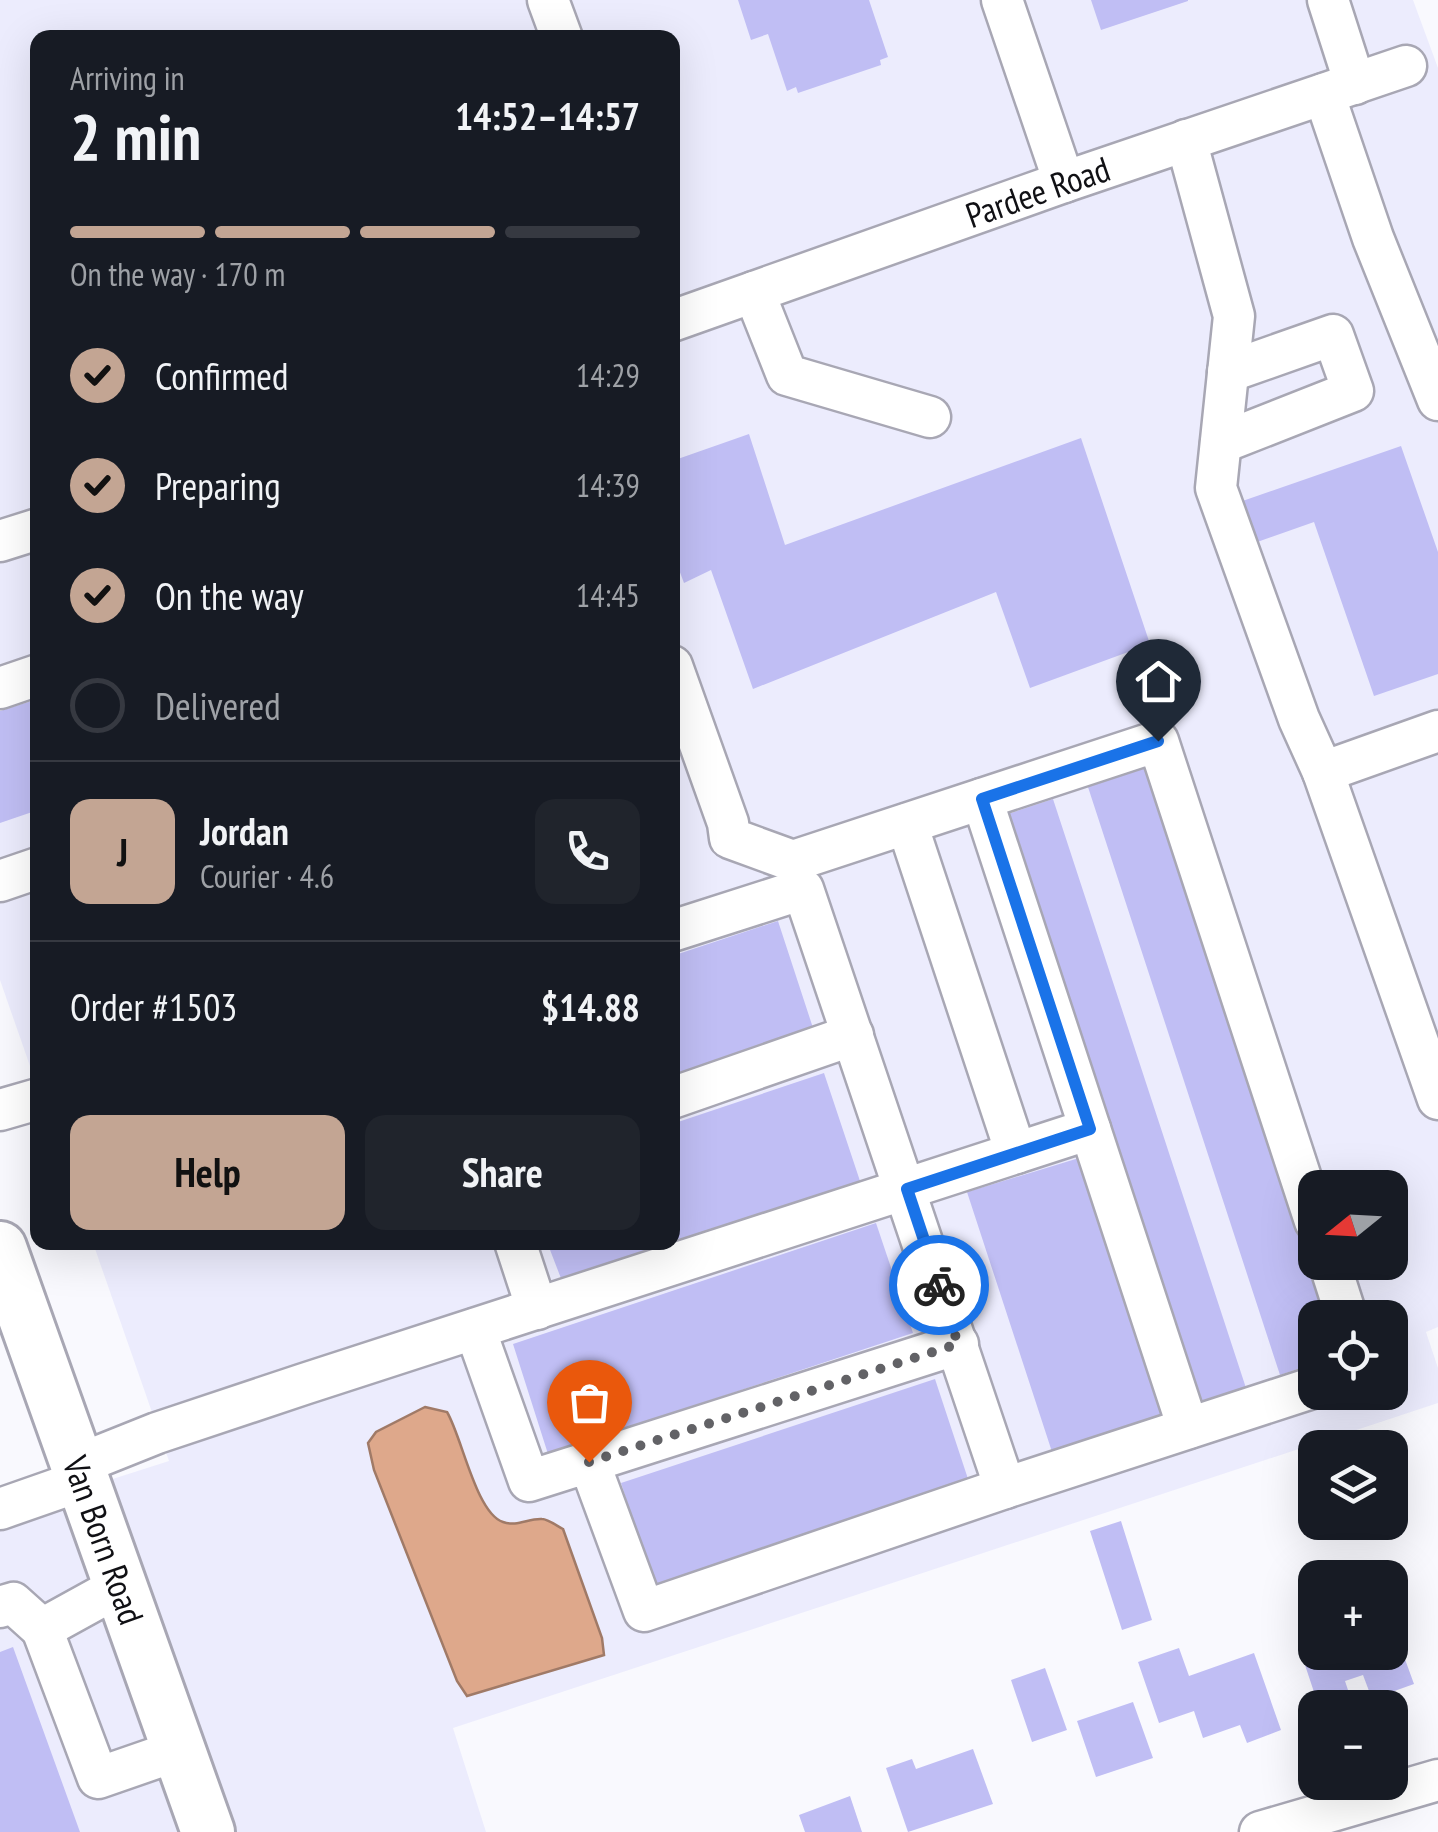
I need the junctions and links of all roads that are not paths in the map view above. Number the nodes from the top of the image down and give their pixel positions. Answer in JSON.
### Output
{"nodes":[{"id":1,"x":548,"y":0,"type":"edge"},
{"id":2,"x":1002,"y":0,"type":"edge"},
{"id":3,"x":1328,"y":0,"type":"edge"},
{"id":4,"x":559,"y":30,"type":"edge"},
{"id":5,"x":1406,"y":66,"type":"dead end"},
{"id":6,"x":1339,"y":89,"type":"junction"},
{"id":7,"x":1186,"y":140,"type":"junction"},
{"id":8,"x":1064,"y":182,"type":"junction"},
{"id":9,"x":754,"y":292,"type":"junction"},
{"id":10,"x":680,"y":318,"type":"edge"},
{"id":11,"x":1228,"y":372,"type":"junction"},
{"id":12,"x":1438,"y":400,"type":"edge"},
{"id":13,"x":930,"y":417,"type":"dead end"},
{"id":14,"x":1221,"y":443,"type":"junction"},
{"id":15,"x":30,"y":531,"type":"edge"},
{"id":16,"x":0,"y":541,"type":"edge"},
{"id":17,"x":30,"y":678,"type":"edge"},
{"id":18,"x":0,"y":688,"type":"edge"},
{"id":19,"x":680,"y":688,"type":"edge"},
{"id":20,"x":1438,"y":731,"type":"edge"},
{"id":21,"x":1322,"y":772,"type":"junction"},
{"id":22,"x":982,"y":799,"type":"junction"},
{"id":23,"x":907,"y":824,"type":"junction"},
{"id":24,"x":30,"y":871,"type":"edge"},
{"id":25,"x":0,"y":881,"type":"edge"},
{"id":26,"x":680,"y":929,"type":"edge"},
{"id":27,"x":854,"y":1035,"type":"junction"},
{"id":28,"x":680,"y":1095,"type":"edge"},
{"id":29,"x":1438,"y":1099,"type":"edge"},
{"id":30,"x":30,"y":1101,"type":"edge"},
{"id":31,"x":0,"y":1110,"type":"edge"},
{"id":32,"x":1090,"y":1129,"type":"junction"},
{"id":33,"x":1016,"y":1153,"type":"junction"},
{"id":34,"x":1298,"y":1170,"type":"edge"},
{"id":35,"x":907,"y":1189,"type":"junction"},
{"id":36,"x":0,"y":1248,"type":"edge"},
{"id":37,"x":518,"y":1250,"type":"edge"},
{"id":38,"x":537,"y":1308,"type":"junction"},
{"id":39,"x":475,"y":1328,"type":"junction"},
{"id":40,"x":958,"y":1344,"type":"junction"},
{"id":41,"x":1298,"y":1392,"type":"edge"},
{"id":42,"x":1188,"y":1428,"type":"junction"},
{"id":43,"x":589,"y":1462,"type":"junction"},
{"id":44,"x":80,"y":1472,"type":"junction"},
{"id":45,"x":1005,"y":1488,"type":"junction"},
{"id":46,"x":0,"y":1509,"type":"edge"},
{"id":47,"x":120,"y":1586,"type":"junction"},
{"id":48,"x":0,"y":1607,"type":"edge"},
{"id":49,"x":42,"y":1629,"type":"junction"},
{"id":50,"x":179,"y":1750,"type":"junction"},
{"id":51,"x":1438,"y":1780,"type":"edge"},
{"id":52,"x":208,"y":1832,"type":"edge"},
{"id":53,"x":1260,"y":1832,"type":"edge"}],
"edges":[{"from":1,"to":4,"type":"street"},
{"from":2,"to":8,"type":"street"},
{"from":3,"to":6,"type":"street"},
{"from":5,"to":6,"type":"street","name":"Pardee Road"},
{"from":6,"to":7,"type":"street","name":"Pardee Road"},
{"from":6,"to":12,"type":"street"},
{"from":7,"to":8,"type":"street","name":"Pardee Road"},
{"from":7,"to":11,"type":"street"},
{"from":8,"to":9,"type":"street","name":"Pardee Road"},
{"from":9,"to":10,"type":"street","name":"Pardee Road"},
{"from":9,"to":13,"type":"street"},
{"from":11,"to":14,"type":"street"},
{"from":11,"to":14,"type":"street"},
{"from":14,"to":21,"type":"street"},
{"from":15,"to":16,"type":"street"},
{"from":17,"to":18,"type":"street"},
{"from":19,"to":23,"type":"street"},
{"from":20,"to":21,"type":"street"},
{"from":21,"to":29,"type":"street"},
{"from":22,"to":23,"type":"street"},
{"from":22,"to":32,"type":"street"},
{"from":22,"to":34,"type":"street"},
{"from":23,"to":33,"type":"street"},
{"from":24,"to":25,"type":"street"},
{"from":26,"to":27,"type":"street"},
{"from":27,"to":28,"type":"street"},
{"from":27,"to":35,"type":"street"},
{"from":30,"to":31,"type":"street"},
{"from":32,"to":33,"type":"street"},
{"from":32,"to":42,"type":"street"},
{"from":33,"to":35,"type":"street"},
{"from":35,"to":38,"type":"street"},
{"from":35,"to":40,"type":"street"},
{"from":36,"to":44,"type":"main road","name":"Van Born Road"},
{"from":37,"to":38,"type":"street"},
{"from":38,"to":39,"type":"street"},
{"from":39,"to":43,"type":"street"},
{"from":39,"to":44,"type":"street"},
{"from":40,"to":43,"type":"street"},
{"from":40,"to":45,"type":"street"},
{"from":41,"to":42,"type":"street"},
{"from":42,"to":45,"type":"street"},
{"from":43,"to":45,"type":"street"},
{"from":44,"to":46,"type":"street"},
{"from":44,"to":47,"type":"main road","name":"Van Born Road"},
{"from":47,"to":49,"type":"street"},
{"from":47,"to":50,"type":"main road","name":"Van Born Road"},
{"from":48,"to":49,"type":"street"},
{"from":49,"to":50,"type":"street"},
{"from":50,"to":52,"type":"main road","name":"Van Born Road"},
{"from":51,"to":53,"type":"street"}]}
